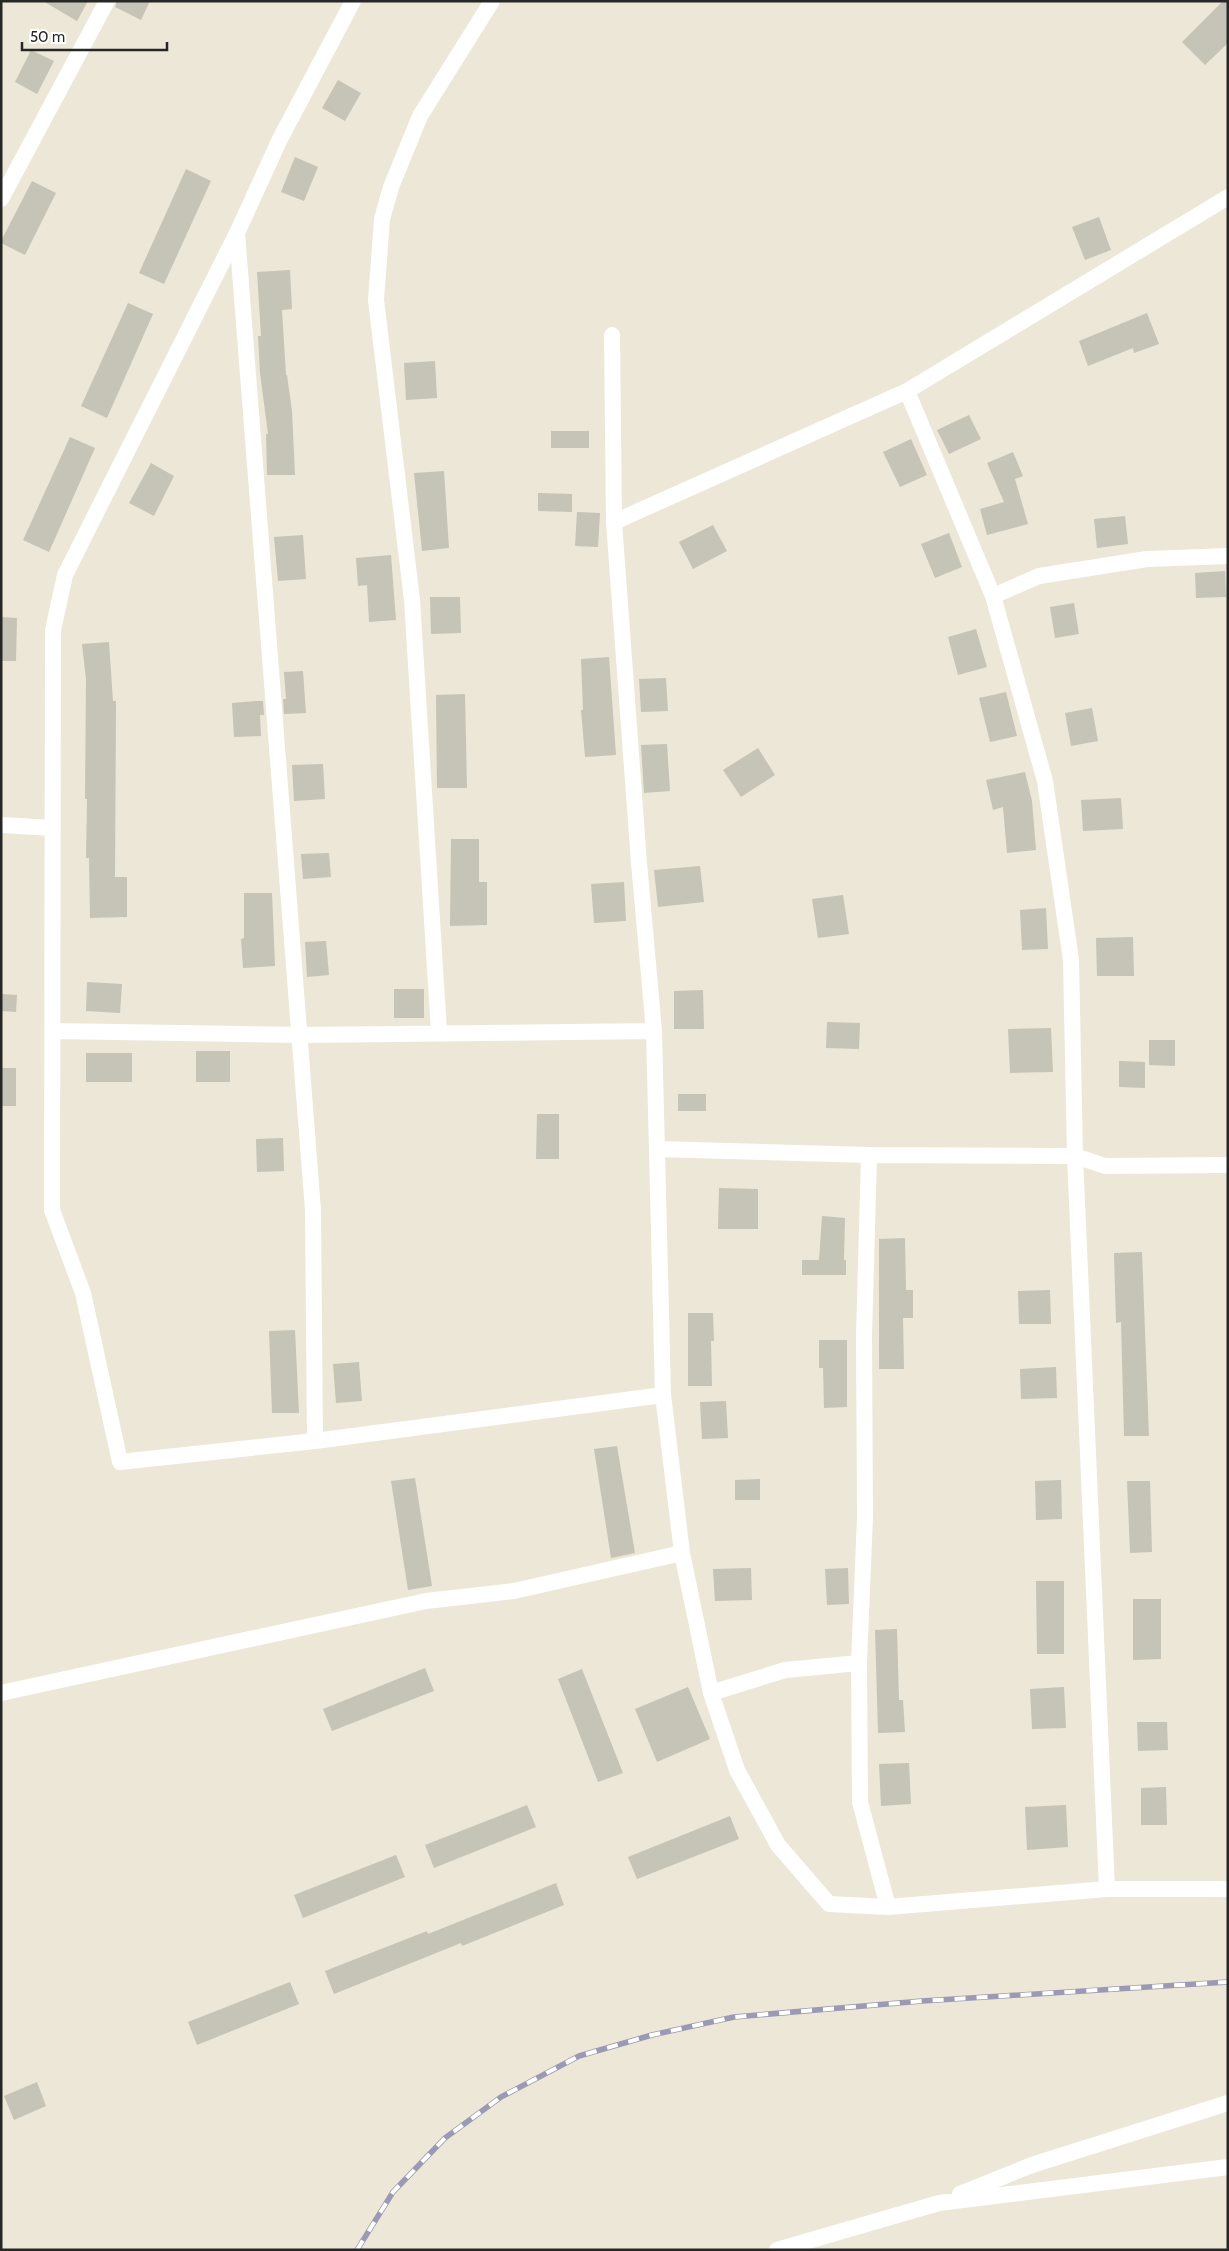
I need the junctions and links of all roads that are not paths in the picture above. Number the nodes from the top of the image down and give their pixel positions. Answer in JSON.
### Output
{"nodes":[{"id":1,"x":107,"y":1,"type":"edge"},
{"id":2,"x":353,"y":1,"type":"edge"},
{"id":3,"x":492,"y":1,"type":"edge"},
{"id":4,"x":1228,"y":197,"type":"edge"},
{"id":5,"x":1,"y":199,"type":"edge"},
{"id":6,"x":237,"y":233,"type":"junction"},
{"id":7,"x":612,"y":336,"type":"dead end"},
{"id":8,"x":907,"y":391,"type":"junction"},
{"id":9,"x":614,"y":522,"type":"junction"},
{"id":10,"x":1228,"y":556,"type":"edge"},
{"id":11,"x":993,"y":596,"type":"junction"},
{"id":12,"x":1,"y":825,"type":"edge"},
{"id":13,"x":52,"y":828,"type":"junction"},
{"id":14,"x":654,"y":1030,"type":"junction"},
{"id":15,"x":54,"y":1031,"type":"junction"},
{"id":16,"x":439,"y":1032,"type":"junction"},
{"id":17,"x":301,"y":1035,"type":"junction"},
{"id":18,"x":659,"y":1149,"type":"junction"},
{"id":19,"x":868,"y":1155,"type":"junction"},
{"id":20,"x":1075,"y":1156,"type":"junction"},
{"id":21,"x":1228,"y":1165,"type":"edge"},
{"id":22,"x":663,"y":1395,"type":"junction"},
{"id":23,"x":315,"y":1441,"type":"junction"},
{"id":24,"x":682,"y":1553,"type":"junction"},
{"id":25,"x":860,"y":1663,"type":"junction"},
{"id":26,"x":1,"y":1693,"type":"edge"},
{"id":27,"x":711,"y":1693,"type":"junction"},
{"id":28,"x":1107,"y":1889,"type":"junction"},
{"id":29,"x":1228,"y":1889,"type":"edge"},
{"id":30,"x":888,"y":1908,"type":"junction"},
{"id":31,"x":1228,"y":2103,"type":"edge"},
{"id":32,"x":1228,"y":2167,"type":"edge"},
{"id":33,"x":939,"y":2203,"type":"junction"},
{"id":34,"x":777,"y":2250,"type":"edge"}],
"edges":[{"from":1,"to":5,"type":"street"},
{"from":2,"to":6,"type":"street"},
{"from":3,"to":16,"type":"street"},
{"from":4,"to":8,"type":"street"},
{"from":6,"to":13,"type":"street"},
{"from":6,"to":17,"type":"street"},
{"from":7,"to":9,"type":"street"},
{"from":8,"to":9,"type":"street"},
{"from":8,"to":11,"type":"street"},
{"from":9,"to":14,"type":"street"},
{"from":10,"to":11,"type":"street"},
{"from":11,"to":20,"type":"street"},
{"from":12,"to":13,"type":"street"},
{"from":13,"to":15,"type":"street"},
{"from":14,"to":16,"type":"street"},
{"from":14,"to":18,"type":"street"},
{"from":15,"to":17,"type":"street"},
{"from":15,"to":23,"type":"street"},
{"from":16,"to":17,"type":"street"},
{"from":17,"to":23,"type":"street"},
{"from":18,"to":19,"type":"street"},
{"from":18,"to":22,"type":"street"},
{"from":19,"to":20,"type":"street"},
{"from":19,"to":25,"type":"street"},
{"from":20,"to":21,"type":"street"},
{"from":20,"to":28,"type":"street"},
{"from":22,"to":23,"type":"street"},
{"from":22,"to":24,"type":"street"},
{"from":24,"to":26,"type":"street"},
{"from":24,"to":27,"type":"street"},
{"from":25,"to":27,"type":"street"},
{"from":25,"to":30,"type":"street"},
{"from":27,"to":30,"type":"street"},
{"from":28,"to":29,"type":"street"},
{"from":28,"to":30,"type":"street"},
{"from":31,"to":33,"type":"street"},
{"from":32,"to":33,"type":"street"},
{"from":33,"to":34,"type":"street"}]}
